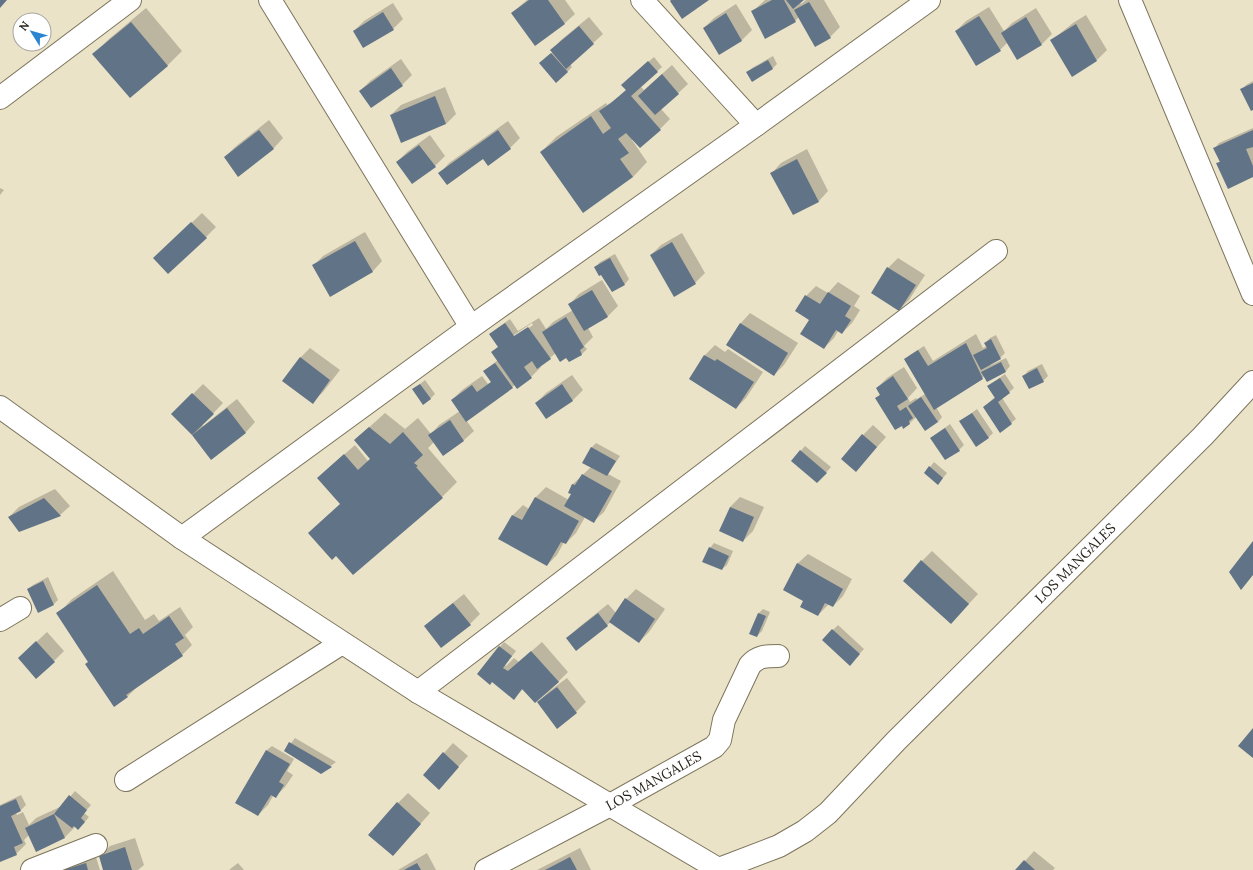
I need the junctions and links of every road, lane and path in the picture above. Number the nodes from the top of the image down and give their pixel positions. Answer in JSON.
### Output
{"nodes":[{"id":1,"x":130,"y":0,"type":"edge"},
{"id":2,"x":270,"y":0,"type":"edge"},
{"id":3,"x":642,"y":0,"type":"edge"},
{"id":4,"x":929,"y":0,"type":"edge"},
{"id":5,"x":1130,"y":0,"type":"edge"},
{"id":6,"x":0,"y":98,"type":"edge"},
{"id":7,"x":756,"y":125,"type":"junction"},
{"id":8,"x":996,"y":251,"type":"dead end"},
{"id":9,"x":1253,"y":294,"type":"edge"},
{"id":10,"x":471,"y":327,"type":"junction"},
{"id":11,"x":1253,"y":382,"type":"edge"},
{"id":12,"x":0,"y":406,"type":"edge"},
{"id":13,"x":182,"y":538,"type":"junction"},
{"id":14,"x":20,"y":608,"type":"dead end"},
{"id":15,"x":0,"y":620,"type":"edge"},
{"id":16,"x":342,"y":643,"type":"junction"},
{"id":17,"x":778,"y":656,"type":"dead end"},
{"id":18,"x":418,"y":692,"type":"junction"},
{"id":19,"x":126,"y":780,"type":"dead end"},
{"id":20,"x":610,"y":805,"type":"junction"},
{"id":21,"x":96,"y":845,"type":"dead end"},
{"id":22,"x":32,"y":870,"type":"edge"},
{"id":23,"x":486,"y":870,"type":"edge"},
{"id":24,"x":719,"y":870,"type":"edge"}],
"edges":[{"from":1,"to":6,"type":"street"},
{"from":2,"to":10,"type":"street"},
{"from":3,"to":7,"type":"street"},
{"from":4,"to":7,"type":"street"},
{"from":5,"to":9,"type":"street"},
{"from":7,"to":10,"type":"street"},
{"from":8,"to":18,"type":"street"},
{"from":10,"to":13,"type":"street"},
{"from":11,"to":24,"type":"street","name":"LOS MANGALES"},
{"from":12,"to":13,"type":"street"},
{"from":13,"to":16,"type":"street"},
{"from":14,"to":15,"type":"street"},
{"from":16,"to":18,"type":"street"},
{"from":16,"to":19,"type":"street"},
{"from":17,"to":20,"type":"street","name":"LOS MANGALES"},
{"from":18,"to":20,"type":"street"},
{"from":20,"to":23,"type":"street","name":"LOS MANGALES"},
{"from":20,"to":24,"type":"street"},
{"from":21,"to":22,"type":"street"}]}
